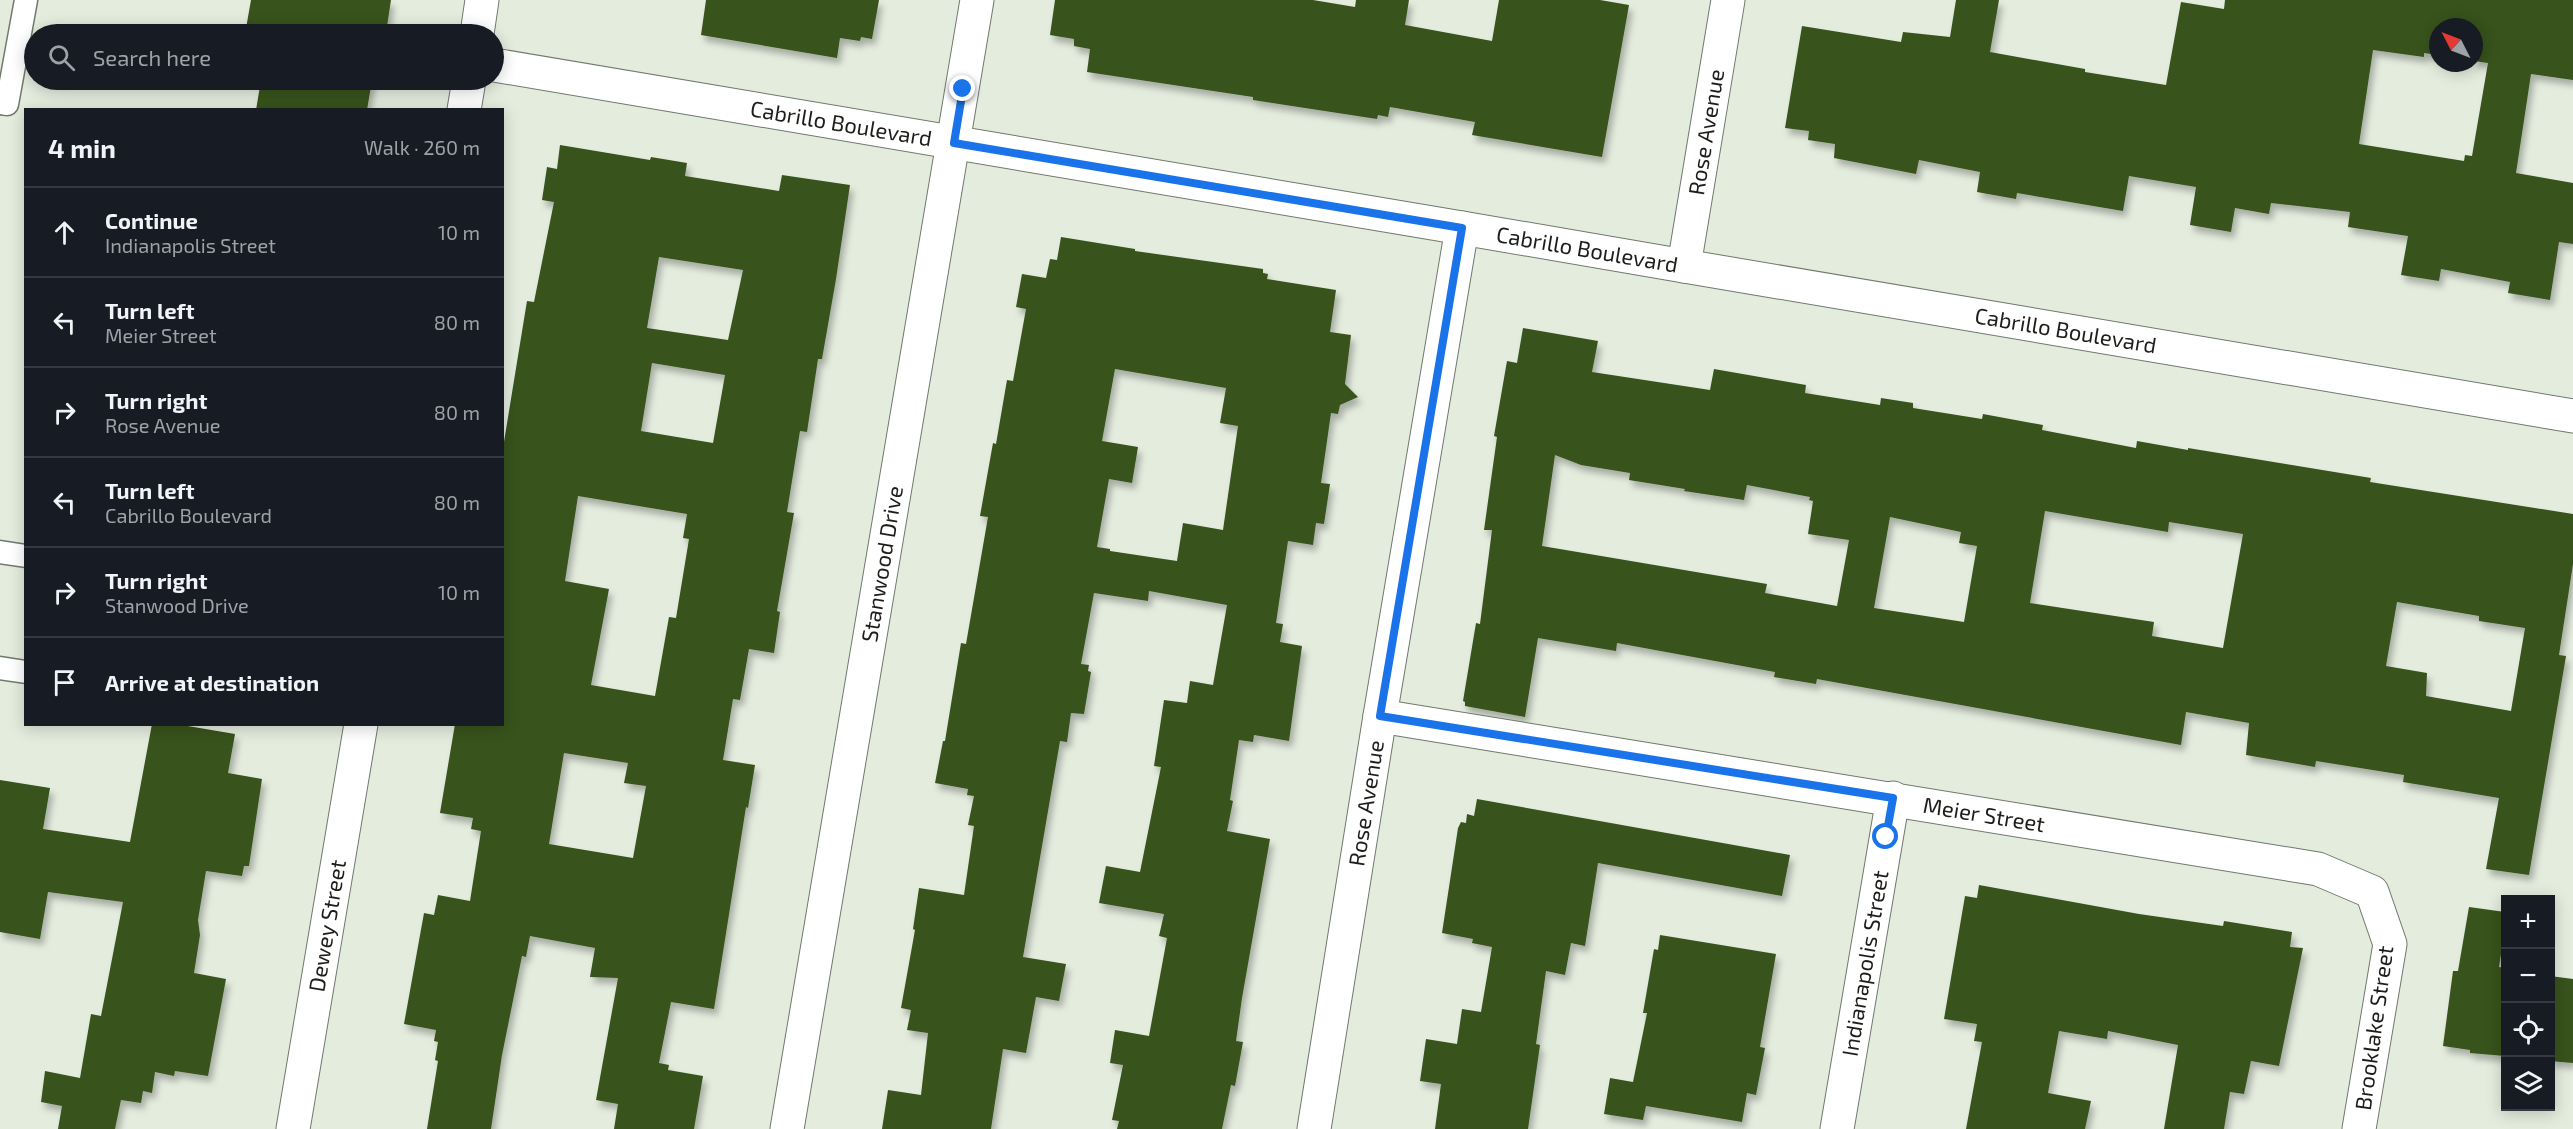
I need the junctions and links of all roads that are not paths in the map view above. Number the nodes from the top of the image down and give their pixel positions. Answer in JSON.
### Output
{"nodes":[{"id":1,"x":26,"y":0,"type":"edge"},
{"id":2,"x":482,"y":0,"type":"edge"},
{"id":3,"x":977,"y":0,"type":"edge"},
{"id":4,"x":1728,"y":0,"type":"edge"},
{"id":5,"x":478,"y":24,"type":"edge"},
{"id":6,"x":504,"y":67,"type":"edge"},
{"id":7,"x":467,"y":90,"type":"edge"},
{"id":8,"x":0,"y":103,"type":"edge"},
{"id":9,"x":464,"y":108,"type":"edge"},
{"id":10,"x":954,"y":143,"type":"junction"},
{"id":11,"x":1462,"y":228,"type":"junction"},
{"id":12,"x":1684,"y":266,"type":"junction"},
{"id":13,"x":2573,"y":416,"type":"edge"},
{"id":14,"x":0,"y":552,"type":"edge"},
{"id":15,"x":24,"y":556,"type":"edge"},
{"id":16,"x":0,"y":668,"type":"edge"},
{"id":17,"x":24,"y":672,"type":"edge"},
{"id":18,"x":1380,"y":716,"type":"junction"},
{"id":19,"x":361,"y":726,"type":"edge"},
{"id":20,"x":1893,"y":798,"type":"junction"},
{"id":21,"x":2372,"y":892,"type":"joint"},
{"id":22,"x":293,"y":1129,"type":"edge"},
{"id":23,"x":788,"y":1129,"type":"edge"},
{"id":24,"x":1314,"y":1129,"type":"edge"},
{"id":25,"x":1837,"y":1129,"type":"edge"},
{"id":26,"x":2359,"y":1129,"type":"edge"}],
"edges":[{"from":1,"to":8,"type":"lane"},
{"from":2,"to":5,"type":"street"},
{"from":3,"to":10,"type":"street","name":"Stanwood Drive"},
{"from":4,"to":12,"type":"street","name":"Rose Avenue"},
{"from":6,"to":10,"type":"street","name":"Cabrillo Boulevard"},
{"from":7,"to":9,"type":"street"},
{"from":10,"to":11,"type":"street","name":"Cabrillo Boulevard"},
{"from":10,"to":23,"type":"street","name":"Stanwood Drive"},
{"from":11,"to":12,"type":"street","name":"Cabrillo Boulevard"},
{"from":11,"to":18,"type":"street","name":"Rose Avenue"},
{"from":12,"to":13,"type":"street","name":"Cabrillo Boulevard"},
{"from":14,"to":15,"type":"lane"},
{"from":16,"to":17,"type":"lane"},
{"from":18,"to":20,"type":"street","name":"Meier Street"},
{"from":18,"to":24,"type":"street","name":"Rose Avenue"},
{"from":19,"to":22,"type":"street","name":"Dewey Street"},
{"from":20,"to":21,"type":"street","name":"Meier Street"},
{"from":20,"to":25,"type":"street","name":"Indianapolis Street"},
{"from":21,"to":26,"type":"street","name":"Brooklake Street"}]}
